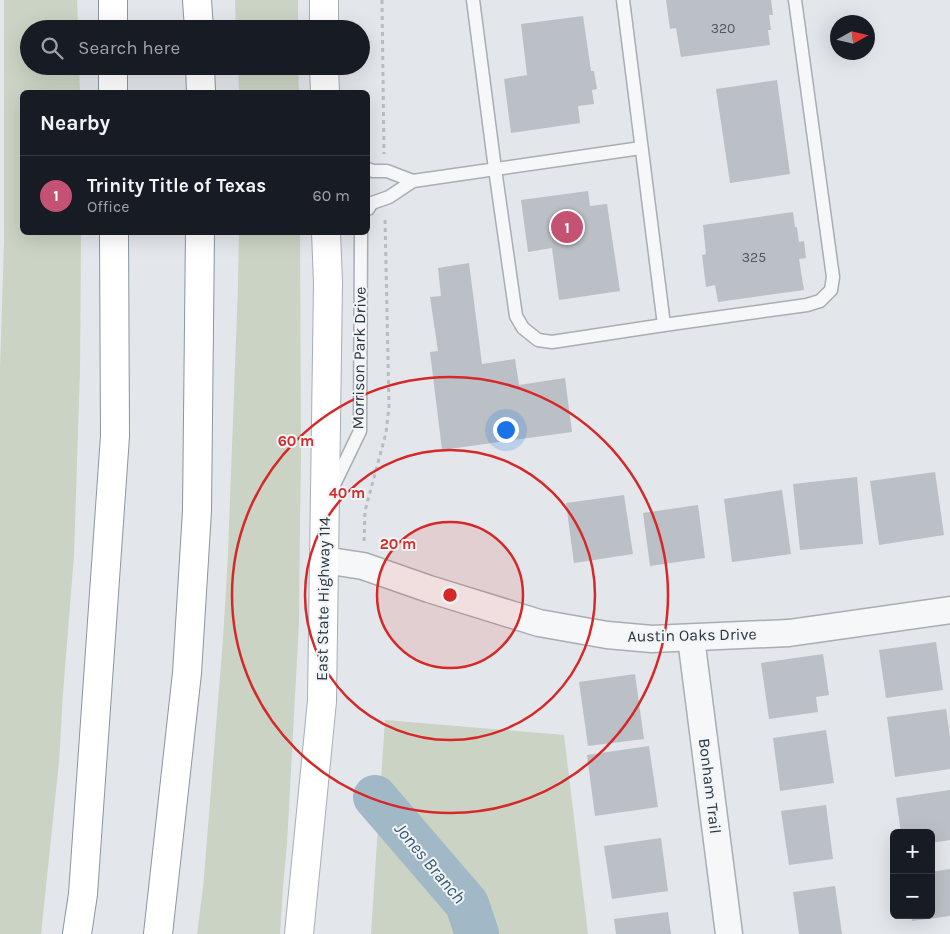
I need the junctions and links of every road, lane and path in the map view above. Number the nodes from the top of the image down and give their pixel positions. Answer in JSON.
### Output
{"nodes":[{"id":1,"x":113,"y":0,"type":"edge"},
{"id":2,"x":197,"y":0,"type":"edge"},
{"id":3,"x":324,"y":0,"type":"edge"},
{"id":4,"x":382,"y":0,"type":"edge"},
{"id":5,"x":473,"y":0,"type":"edge"},
{"id":6,"x":623,"y":0,"type":"edge"},
{"id":7,"x":795,"y":0,"type":"edge"},
{"id":8,"x":113,"y":20,"type":"edge"},
{"id":9,"x":198,"y":20,"type":"edge"},
{"id":10,"x":324,"y":20,"type":"edge"},
{"id":11,"x":113,"y":75,"type":"edge"},
{"id":12,"x":200,"y":75,"type":"edge"},
{"id":13,"x":324,"y":75,"type":"edge"},
{"id":14,"x":114,"y":90,"type":"edge"},
{"id":15,"x":201,"y":90,"type":"edge"},
{"id":16,"x":324,"y":90,"type":"edge"},
{"id":17,"x":641,"y":148,"type":"junction"},
{"id":18,"x":370,"y":169,"type":"edge"},
{"id":19,"x":495,"y":169,"type":"junction"},
{"id":20,"x":384,"y":172,"type":"junction"},
{"id":21,"x":413,"y":181,"type":"junction"},
{"id":22,"x":385,"y":198,"type":"junction"},
{"id":23,"x":370,"y":206,"type":"edge"},
{"id":24,"x":114,"y":235,"type":"edge"},
{"id":25,"x":200,"y":235,"type":"edge"},
{"id":26,"x":326,"y":235,"type":"edge"},
{"id":27,"x":361,"y":235,"type":"edge"},
{"id":28,"x":664,"y":325,"type":"junction"},
{"id":29,"x":325,"y":505,"type":"junction"},
{"id":30,"x":324,"y":560,"type":"junction"},
{"id":31,"x":363,"y":566,"type":"junction"},
{"id":32,"x":950,"y":610,"type":"edge"},
{"id":33,"x":691,"y":638,"type":"junction"},
{"id":34,"x":77,"y":934,"type":"edge"},
{"id":35,"x":158,"y":934,"type":"edge"},
{"id":36,"x":299,"y":934,"type":"edge"},
{"id":37,"x":729,"y":934,"type":"edge"}],
"edges":[{"from":1,"to":8,"type":"main road"},
{"from":2,"to":9,"type":"main road"},
{"from":3,"to":10,"type":"main road"},
{"from":4,"to":20,"type":"path"},
{"from":5,"to":19,"type":"lane"},
{"from":6,"to":17,"type":"lane"},
{"from":7,"to":28,"type":"lane"},
{"from":11,"to":14,"type":"main road"},
{"from":12,"to":15,"type":"main road"},
{"from":13,"to":16,"type":"main road"},
{"from":17,"to":19,"type":"lane"},
{"from":17,"to":28,"type":"lane"},
{"from":18,"to":20,"type":"lane"},
{"from":19,"to":21,"type":"lane"},
{"from":19,"to":28,"type":"lane"},
{"from":20,"to":21,"type":"lane"},
{"from":21,"to":22,"type":"lane"},
{"from":22,"to":23,"type":"lane"},
{"from":22,"to":31,"type":"path"},
{"from":24,"to":34,"type":"main road"},
{"from":25,"to":35,"type":"main road"},
{"from":26,"to":29,"type":"main road","name":"East State Highway 114"},
{"from":27,"to":29,"type":"lane","name":"Morrison Park Drive"},
{"from":29,"to":30,"type":"main road","name":"East State Highway 114"},
{"from":30,"to":31,"type":"street","name":"Austin Oaks Drive"},
{"from":30,"to":36,"type":"main road","name":"East State Highway 114"},
{"from":31,"to":33,"type":"street","name":"Austin Oaks Drive"},
{"from":32,"to":33,"type":"street","name":"Austin Oaks Drive"},
{"from":33,"to":37,"type":"street","name":"Bonham Trail"}]}
